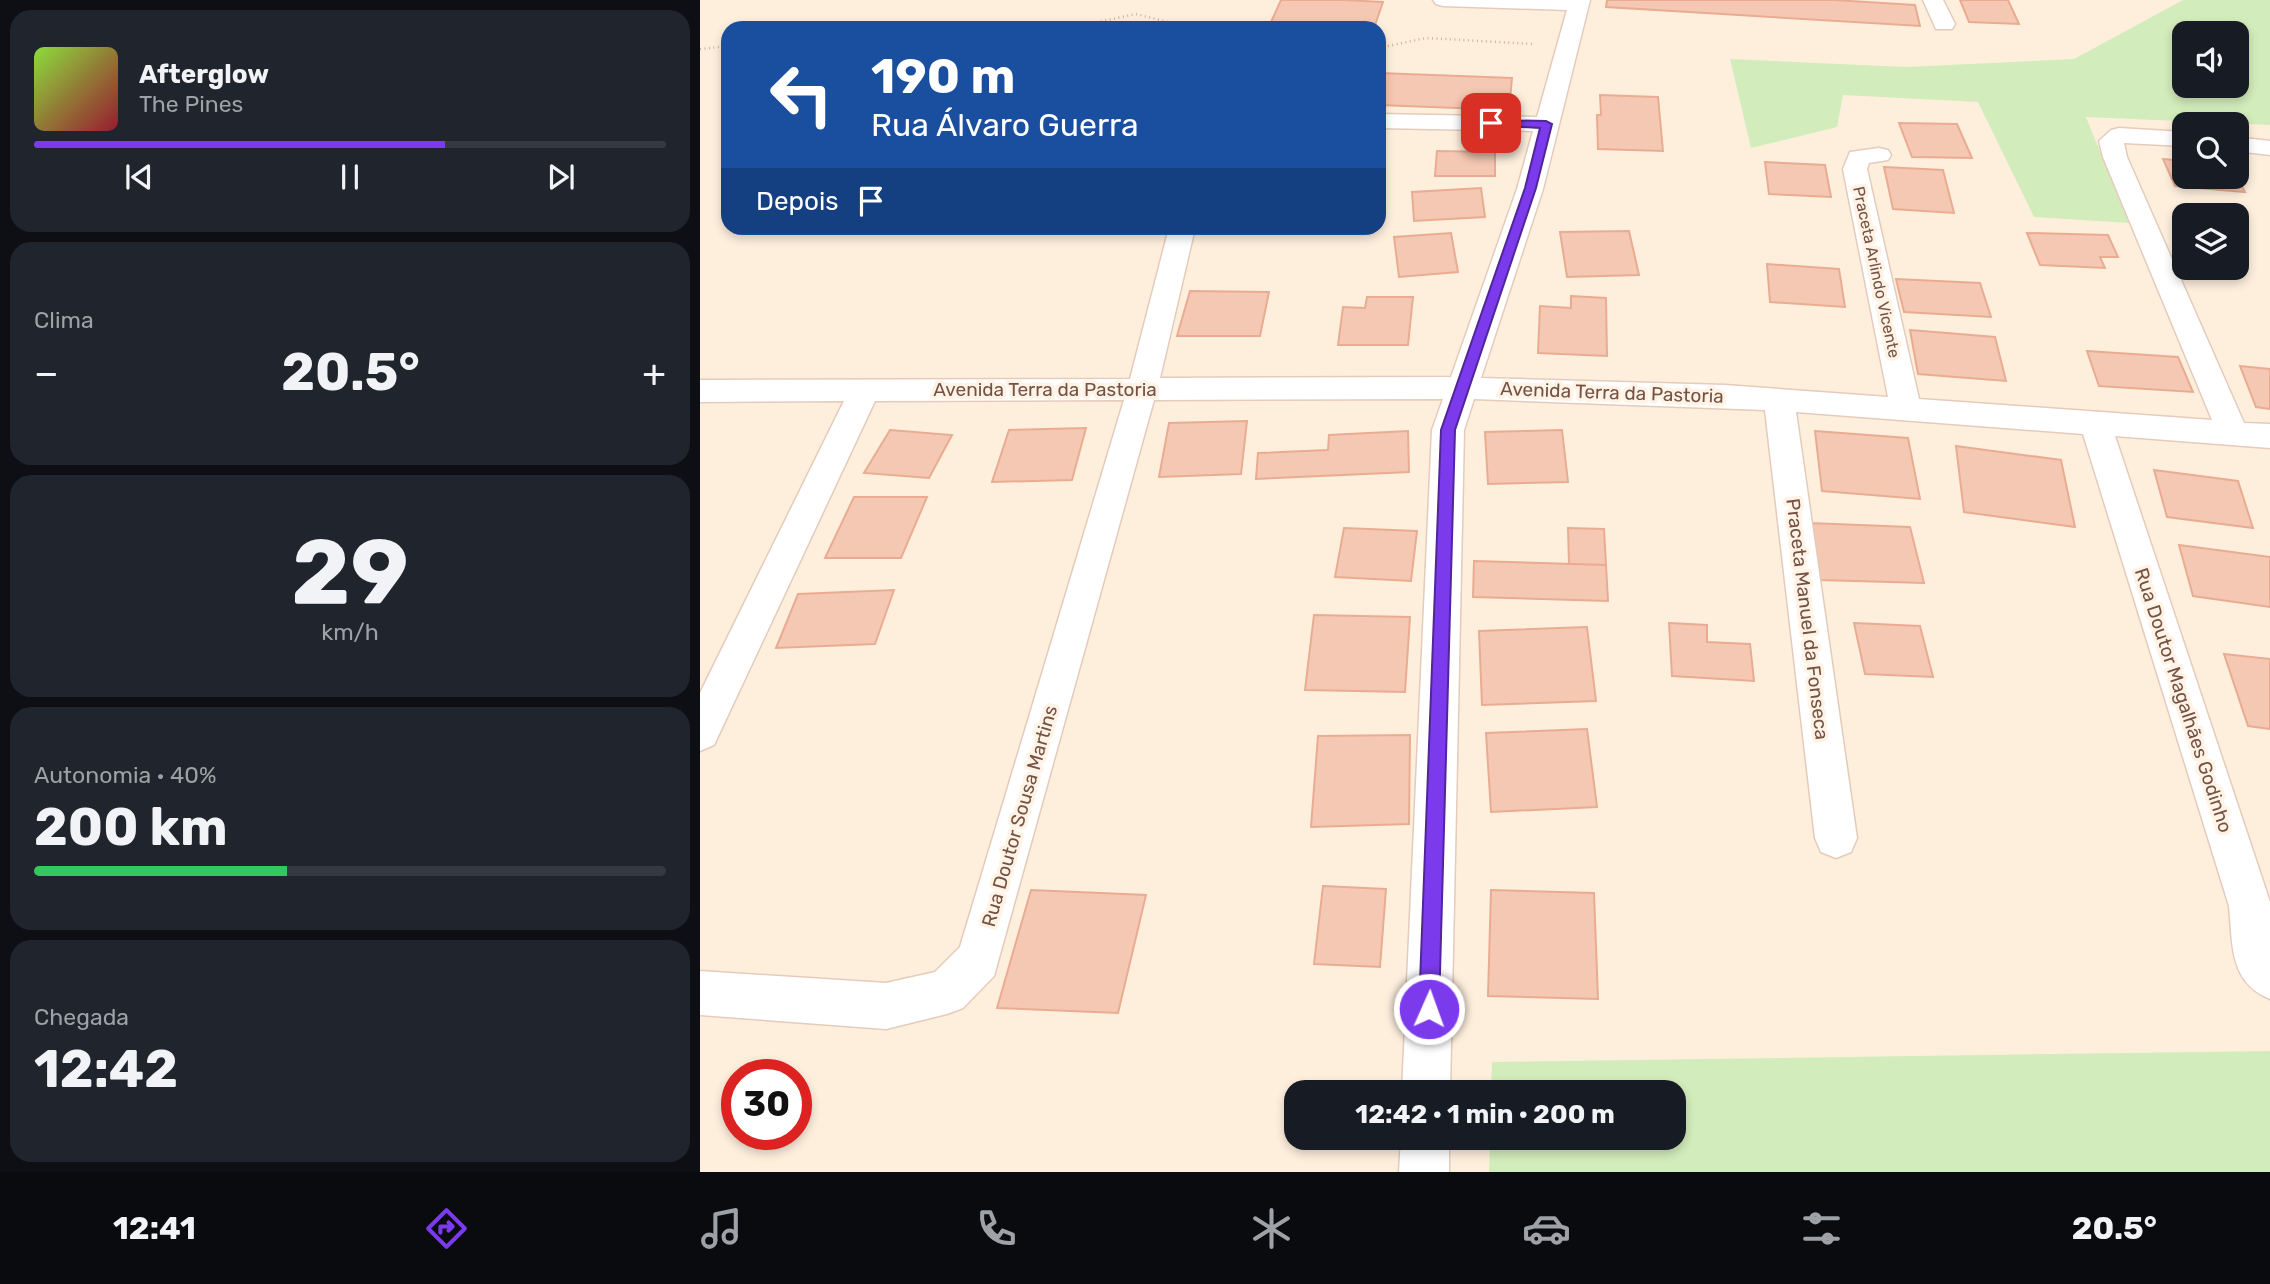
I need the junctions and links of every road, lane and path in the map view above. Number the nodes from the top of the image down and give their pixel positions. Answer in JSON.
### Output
{"nodes":[{"id":1,"x":1443,"y":0,"type":"edge"},
{"id":2,"x":1933,"y":0,"type":"edge"},
{"id":3,"x":1575,"y":17,"type":"edge"},
{"id":4,"x":1103,"y":21,"type":"edge"},
{"id":5,"x":1164,"y":21,"type":"edge"},
{"id":6,"x":1944,"y":23,"type":"dead end"},
{"id":7,"x":721,"y":47,"type":"edge"},
{"id":8,"x":1386,"y":47,"type":"edge"},
{"id":9,"x":700,"y":49,"type":"edge"},
{"id":10,"x":1386,"y":121,"type":"edge"},
{"id":11,"x":1546,"y":124,"type":"junction"},
{"id":12,"x":2172,"y":138,"type":"edge"},
{"id":13,"x":2249,"y":146,"type":"edge"},
{"id":14,"x":2270,"y":148,"type":"edge"},
{"id":15,"x":1879,"y":155,"type":"dead end"},
{"id":16,"x":1180,"y":235,"type":"edge"},
{"id":17,"x":1463,"y":388,"type":"junction"},
{"id":18,"x":1142,"y":389,"type":"junction"},
{"id":19,"x":865,"y":390,"type":"junction"},
{"id":20,"x":700,"y":391,"type":"edge"},
{"id":21,"x":1779,"y":400,"type":"junction"},
{"id":22,"x":1906,"y":409,"type":"junction"},
{"id":23,"x":2095,"y":422,"type":"junction"},
{"id":24,"x":2233,"y":433,"type":"junction"},
{"id":25,"x":2270,"y":436,"type":"edge"},
{"id":26,"x":700,"y":733,"type":"edge"},
{"id":27,"x":1836,"y":838,"type":"dead end"},
{"id":28,"x":2270,"y":977,"type":"edge"},
{"id":29,"x":700,"y":993,"type":"edge"},
{"id":30,"x":1426,"y":1080,"type":"edge"},
{"id":31,"x":1425,"y":1150,"type":"edge"},
{"id":32,"x":1424,"y":1172,"type":"edge"}],
"edges":[{"from":1,"to":3,"type":"street"},
{"from":2,"to":6,"type":"street"},
{"from":3,"to":8,"type":"path"},
{"from":3,"to":11,"type":"street"},
{"from":4,"to":5,"type":"path"},
{"from":7,"to":9,"type":"path"},
{"from":10,"to":11,"type":"street"},
{"from":11,"to":17,"type":"street"},
{"from":12,"to":24,"type":"street"},
{"from":13,"to":14,"type":"street"},
{"from":15,"to":22,"type":"street","name":"Praceta Arlindo Vicente"},
{"from":16,"to":18,"type":"street","name":"Rua Doutor Sousa Martins"},
{"from":17,"to":18,"type":"street","name":"Avenida Terra da Pastoria"},
{"from":17,"to":21,"type":"street","name":"Avenida Terra da Pastoria"},
{"from":17,"to":30,"type":"street"},
{"from":18,"to":19,"type":"street","name":"Avenida Terra da Pastoria"},
{"from":18,"to":29,"type":"street","name":"Rua Doutor Sousa Martins"},
{"from":19,"to":20,"type":"street","name":"Avenida Terra da Pastoria"},
{"from":19,"to":26,"type":"street"},
{"from":21,"to":22,"type":"street","name":"Avenida Terra da Pastoria"},
{"from":21,"to":27,"type":"street","name":"Praceta Manuel da Fonseca"},
{"from":22,"to":23,"type":"street","name":"Avenida Terra da Pastoria"},
{"from":23,"to":24,"type":"street","name":"Avenida Terra da Pastoria"},
{"from":23,"to":28,"type":"street","name":"Rua Doutor Magalhães Godinho"},
{"from":24,"to":25,"type":"street","name":"Avenida Terra da Pastoria"},
{"from":31,"to":32,"type":"street"}]}
